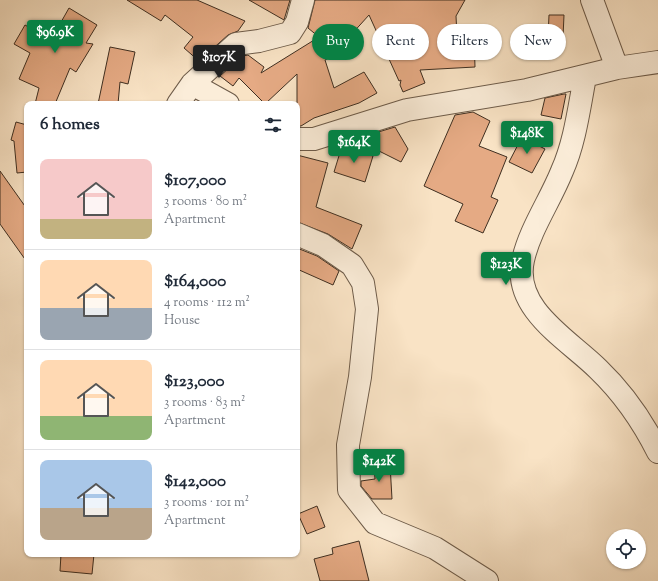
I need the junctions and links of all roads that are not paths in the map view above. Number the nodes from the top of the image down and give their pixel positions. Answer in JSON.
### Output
{"nodes":[{"id":1,"x":303,"y":0,"type":"edge"},
{"id":2,"x":592,"y":0,"type":"edge"},
{"id":3,"x":658,"y":62,"type":"edge"},
{"id":4,"x":618,"y":68,"type":"junction"},
{"id":5,"x":585,"y":77,"type":"junction"},
{"id":6,"x":192,"y":84,"type":"junction"},
{"id":7,"x":180,"y":101,"type":"edge"},
{"id":8,"x":223,"y":101,"type":"edge"},
{"id":9,"x":300,"y":139,"type":"edge"},
{"id":10,"x":300,"y":235,"type":"edge"},
{"id":11,"x":658,"y":452,"type":"edge"},
{"id":12,"x":487,"y":581,"type":"edge"}],
"edges":[{"from":1,"to":6,"type":"street"},
{"from":2,"to":4,"type":"street"},
{"from":3,"to":4,"type":"street"},
{"from":4,"to":5,"type":"street"},
{"from":5,"to":9,"type":"street"},
{"from":5,"to":11,"type":"street"},
{"from":6,"to":7,"type":"street"},
{"from":6,"to":8,"type":"street"},
{"from":10,"to":12,"type":"street"}]}
